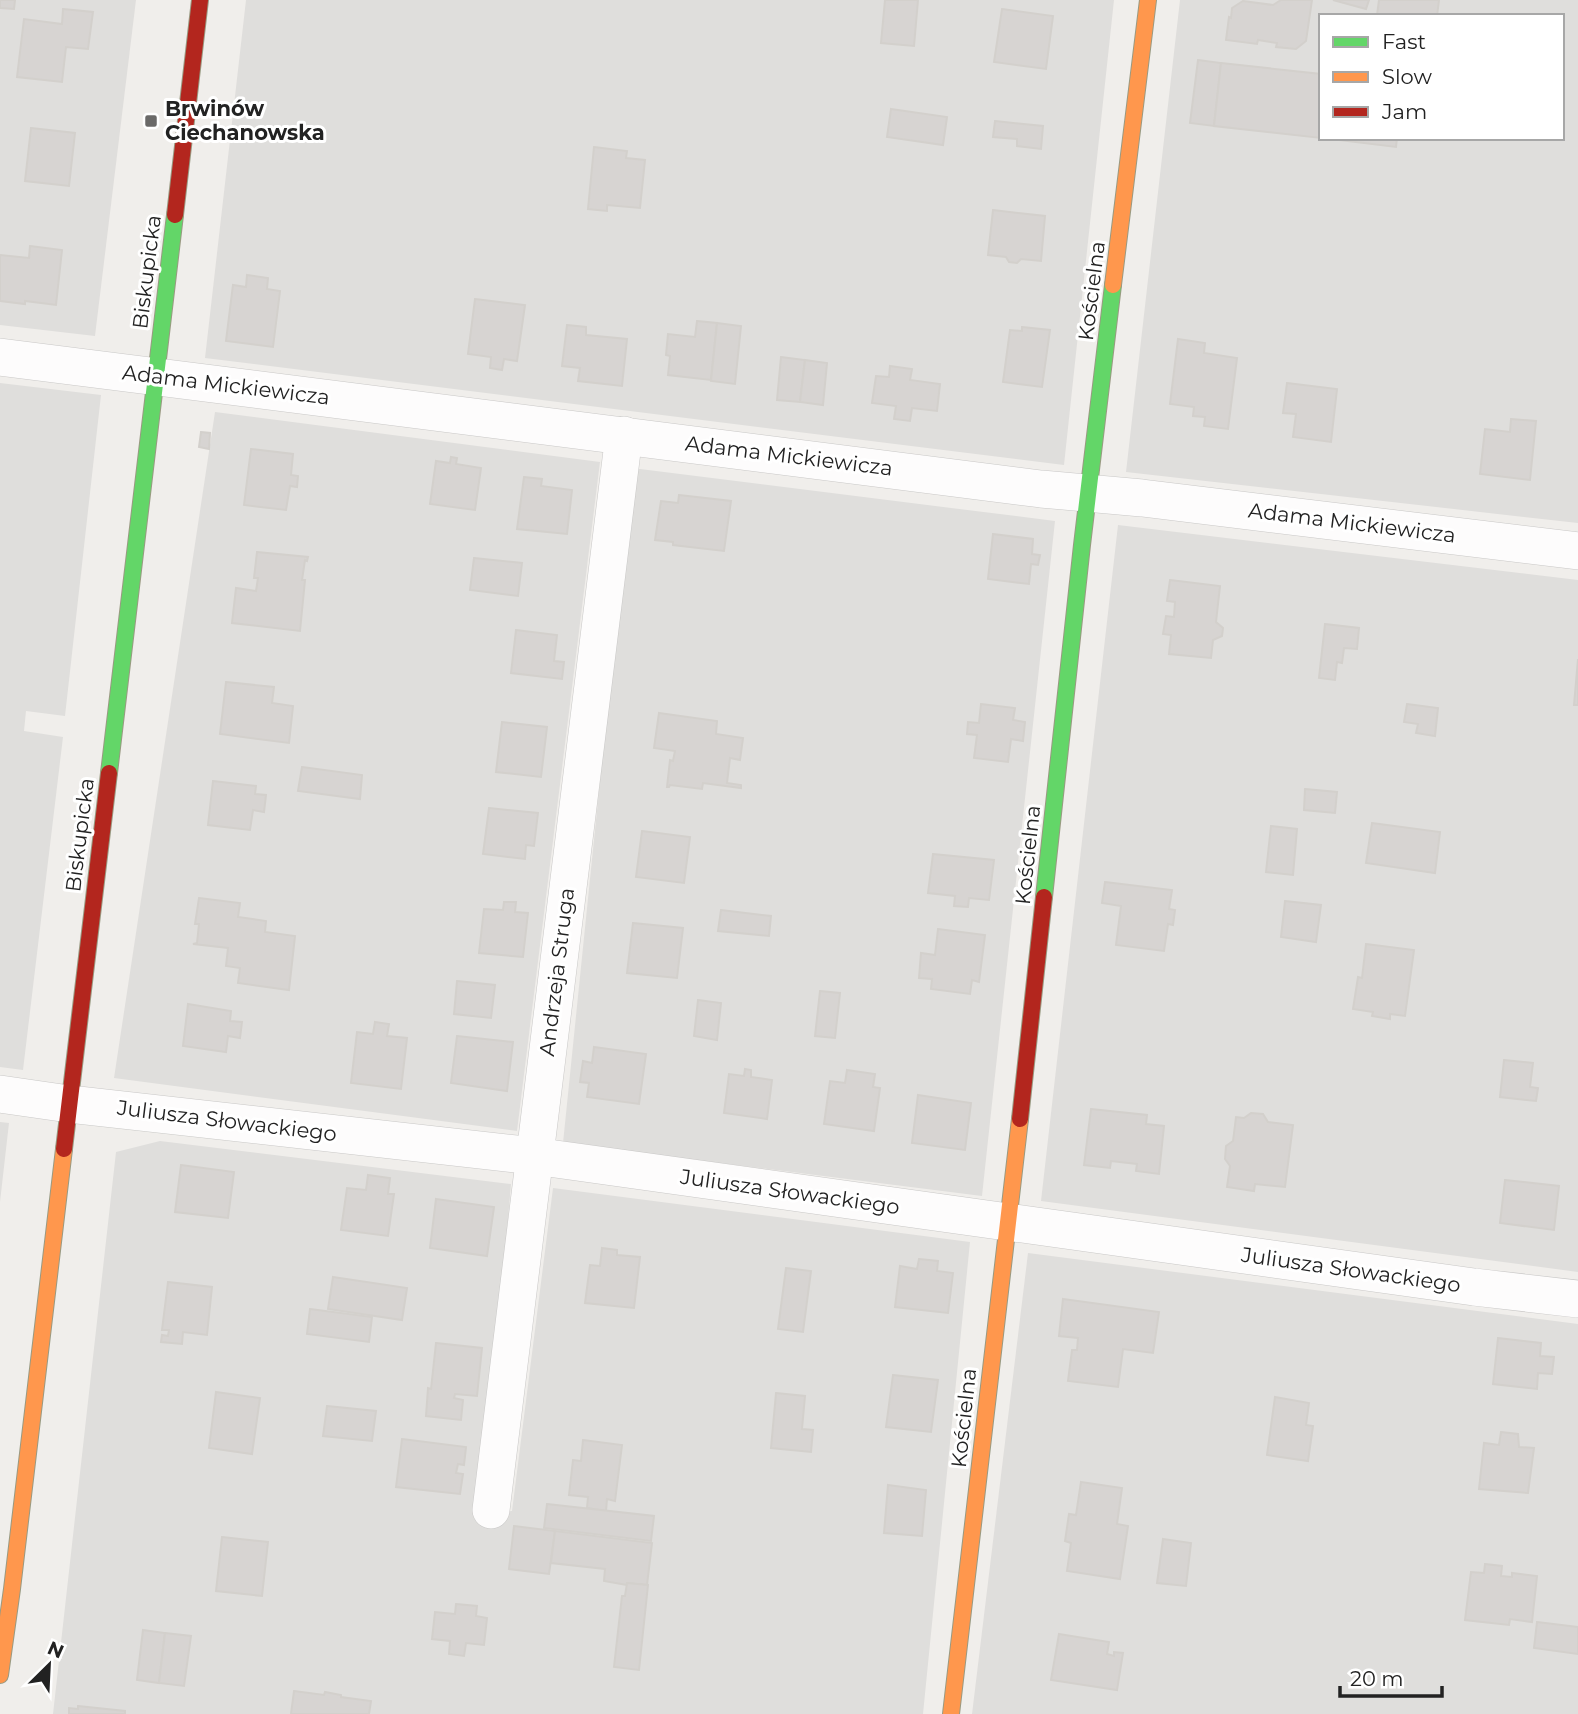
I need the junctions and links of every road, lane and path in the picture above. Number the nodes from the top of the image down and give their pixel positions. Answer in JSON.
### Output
{"nodes":[{"id":1,"x":200,"y":0,"type":"edge"},
{"id":2,"x":1148,"y":0,"type":"edge"},
{"id":3,"x":0,"y":357,"type":"edge"},
{"id":4,"x":156,"y":377,"type":"junction"},
{"id":5,"x":624,"y":435,"type":"junction"},
{"id":6,"x":1089,"y":493,"type":"junction"},
{"id":7,"x":1578,"y":551,"type":"edge"},
{"id":8,"x":0,"y":1094,"type":"edge"},
{"id":9,"x":69,"y":1104,"type":"junction"},
{"id":10,"x":534,"y":1156,"type":"junction"},
{"id":11,"x":1007,"y":1222,"type":"junction"},
{"id":12,"x":1578,"y":1299,"type":"edge"},
{"id":13,"x":491,"y":1510,"type":"dead end"},
{"id":14,"x":0,"y":1675,"type":"edge"},
{"id":15,"x":951,"y":1714,"type":"edge"}],
"edges":[{"from":1,"to":4,"type":"street","name":"Biskupicka"},
{"from":2,"to":6,"type":"street","name":"Kościelna"},
{"from":3,"to":4,"type":"street","name":"Adama Mickiewicza"},
{"from":4,"to":5,"type":"street","name":"Adama Mickiewicza"},
{"from":4,"to":9,"type":"street","name":"Biskupicka"},
{"from":5,"to":6,"type":"street","name":"Adama Mickiewicza"},
{"from":5,"to":10,"type":"street","name":"Andrzeja Struga"},
{"from":6,"to":7,"type":"street","name":"Adama Mickiewicza"},
{"from":6,"to":11,"type":"street","name":"Kościelna"},
{"from":8,"to":9,"type":"street","name":"Juliusza Słowackiego"},
{"from":9,"to":10,"type":"street","name":"Juliusza Słowackiego"},
{"from":9,"to":14,"type":"street","name":"Biskupicka"},
{"from":10,"to":11,"type":"street","name":"Juliusza Słowackiego"},
{"from":10,"to":13,"type":"street","name":"Andrzeja Struga"},
{"from":11,"to":12,"type":"street","name":"Juliusza Słowackiego"},
{"from":11,"to":15,"type":"street","name":"Kościelna"}]}
